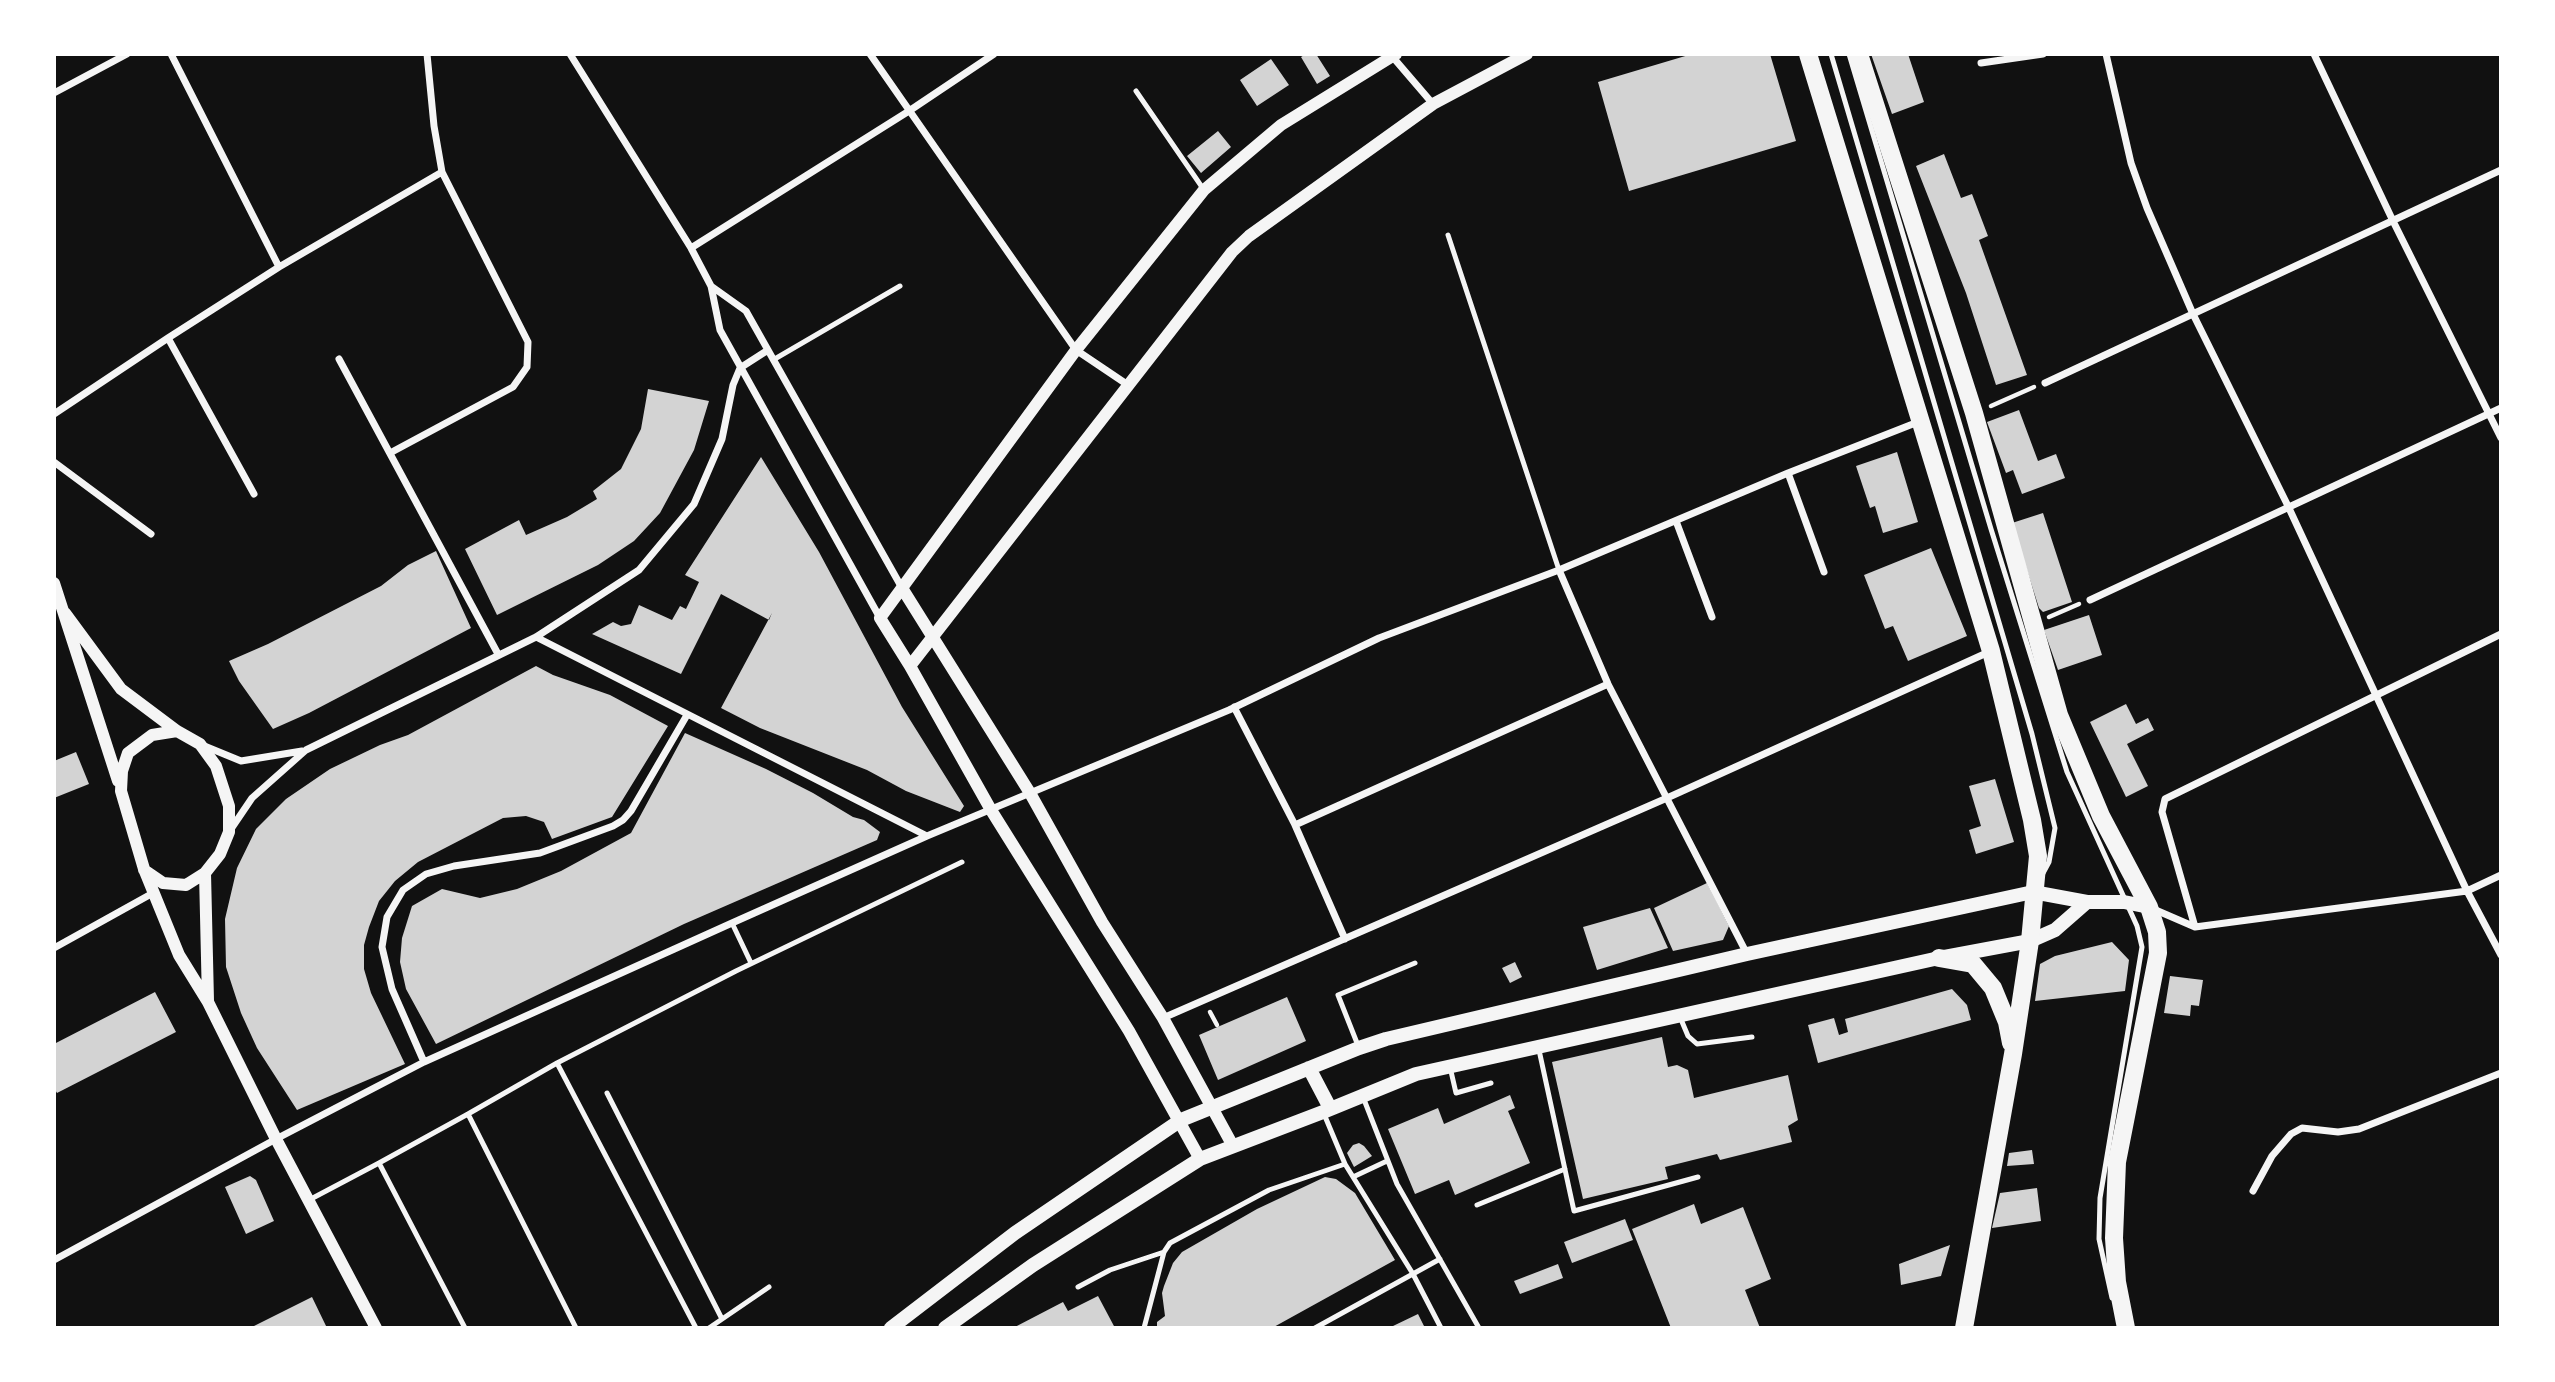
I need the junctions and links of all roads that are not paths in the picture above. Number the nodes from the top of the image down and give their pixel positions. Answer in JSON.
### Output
{"nodes":[{"id":1,"x":127,"y":54,"type":"edge"},
{"id":2,"x":171,"y":54,"type":"edge"},
{"id":3,"x":427,"y":54,"type":"edge"},
{"id":4,"x":570,"y":54,"type":"edge"},
{"id":5,"x":870,"y":54,"type":"edge"},
{"id":6,"x":994,"y":54,"type":"edge"},
{"id":7,"x":1527,"y":54,"type":"edge"},
{"id":8,"x":1808,"y":54,"type":"edge"},
{"id":9,"x":1831,"y":54,"type":"edge"},
{"id":10,"x":1849,"y":54,"type":"edge"},
{"id":11,"x":1859,"y":54,"type":"edge"},
{"id":12,"x":2043,"y":54,"type":"edge"},
{"id":13,"x":2106,"y":54,"type":"edge"},
{"id":14,"x":2314,"y":54,"type":"edge"},
{"id":15,"x":1393,"y":55,"type":"edge"},
{"id":16,"x":1981,"y":63,"type":"dead end"},
{"id":17,"x":1136,"y":91,"type":"dead end"},
{"id":18,"x":54,"y":93,"type":"edge"},
{"id":19,"x":1433,"y":104,"type":"junction"},
{"id":20,"x":909,"y":111,"type":"junction"},
{"id":21,"x":2501,"y":170,"type":"edge"},
{"id":22,"x":442,"y":172,"type":"junction"},
{"id":23,"x":1204,"y":190,"type":"junction"},
{"id":24,"x":2393,"y":221,"type":"junction"},
{"id":25,"x":1448,"y":235,"type":"dead end"},
{"id":26,"x":691,"y":248,"type":"junction"},
{"id":27,"x":279,"y":267,"type":"junction"},
{"id":28,"x":711,"y":286,"type":"junction"},
{"id":29,"x":900,"y":286,"type":"dead end"},
{"id":30,"x":2193,"y":314,"type":"junction"},
{"id":31,"x":168,"y":338,"type":"junction"},
{"id":32,"x":768,"y":350,"type":"junction"},
{"id":33,"x":1076,"y":350,"type":"junction"},
{"id":34,"x":339,"y":359,"type":"dead end"},
{"id":35,"x":773,"y":360,"type":"junction"},
{"id":36,"x":740,"y":368,"type":"junction"},
{"id":37,"x":2045,"y":383,"type":"road end"},
{"id":38,"x":1128,"y":386,"type":"junction"},
{"id":39,"x":2501,"y":408,"type":"edge"},
{"id":40,"x":54,"y":414,"type":"edge"},
{"id":41,"x":2489,"y":414,"type":"junction"},
{"id":42,"x":1919,"y":421,"type":"junction"},
{"id":43,"x":2501,"y":438,"type":"edge"},
{"id":44,"x":390,"y":453,"type":"junction"},
{"id":45,"x":54,"y":462,"type":"edge"},
{"id":46,"x":1788,"y":473,"type":"junction"},
{"id":47,"x":254,"y":494,"type":"dead end"},
{"id":48,"x":2288,"y":506,"type":"junction"},
{"id":49,"x":1676,"y":521,"type":"junction"},
{"id":50,"x":151,"y":534,"type":"dead end"},
{"id":51,"x":1559,"y":570,"type":"junction"},
{"id":52,"x":1824,"y":572,"type":"dead end"},
{"id":53,"x":54,"y":583,"type":"edge"},
{"id":54,"x":902,"y":588,"type":"junction"},
{"id":55,"x":2090,"y":600,"type":"road end"},
{"id":56,"x":65,"y":612,"type":"junction"},
{"id":57,"x":1712,"y":617,"type":"dead end"},
{"id":58,"x":880,"y":618,"type":"junction"},
{"id":59,"x":2501,"y":634,"type":"edge"},
{"id":60,"x":536,"y":637,"type":"junction"},
{"id":61,"x":932,"y":637,"type":"junction"},
{"id":62,"x":1990,"y":651,"type":"junction"},
{"id":63,"x":498,"y":654,"type":"junction"},
{"id":64,"x":910,"y":666,"type":"junction"},
{"id":65,"x":1608,"y":684,"type":"junction"},
{"id":66,"x":2376,"y":694,"type":"junction"},
{"id":67,"x":1234,"y":707,"type":"junction"},
{"id":68,"x":687,"y":715,"type":"junction"},
{"id":69,"x":177,"y":731,"type":"junction"},
{"id":70,"x":200,"y":744,"type":"junction"},
{"id":71,"x":306,"y":750,"type":"junction"},
{"id":72,"x":121,"y":791,"type":"junction"},
{"id":73,"x":1030,"y":793,"type":"junction"},
{"id":74,"x":1667,"y":797,"type":"junction"},
{"id":75,"x":990,"y":810,"type":"junction"},
{"id":76,"x":1294,"y":825,"type":"junction"},
{"id":77,"x":229,"y":832,"type":"junction"},
{"id":78,"x":927,"y":835,"type":"junction"},
{"id":79,"x":962,"y":862,"type":"dead end"},
{"id":80,"x":144,"y":869,"type":"junction"},
{"id":81,"x":205,"y":873,"type":"junction"},
{"id":82,"x":2501,"y":875,"type":"edge"},
{"id":83,"x":2467,"y":891,"type":"junction"},
{"id":84,"x":2033,"y":892,"type":"junction"},
{"id":85,"x":153,"y":893,"type":"junction"},
{"id":86,"x":2087,"y":902,"type":"junction"},
{"id":87,"x":2124,"y":902,"type":"junction"},
{"id":88,"x":2149,"y":907,"type":"junction"},
{"id":89,"x":732,"y":923,"type":"junction"},
{"id":90,"x":2195,"y":927,"type":"junction"},
{"id":91,"x":1345,"y":939,"type":"junction"},
{"id":92,"x":2030,"y":941,"type":"junction"},
{"id":93,"x":54,"y":948,"type":"edge"},
{"id":94,"x":1747,"y":954,"type":"junction"},
{"id":95,"x":2501,"y":955,"type":"edge"},
{"id":96,"x":1939,"y":958,"type":"junction"},
{"id":97,"x":751,"y":963,"type":"junction"},
{"id":98,"x":1415,"y":963,"type":"dead end"},
{"id":99,"x":208,"y":1002,"type":"junction"},
{"id":100,"x":1680,"y":1015,"type":"junction"},
{"id":101,"x":1163,"y":1018,"type":"junction"},
{"id":102,"x":1752,"y":1037,"type":"dead end"},
{"id":103,"x":1538,"y":1046,"type":"junction"},
{"id":104,"x":1359,"y":1048,"type":"junction"},
{"id":105,"x":2013,"y":1054,"type":"junction"},
{"id":106,"x":424,"y":1062,"type":"junction"},
{"id":107,"x":557,"y":1063,"type":"junction"},
{"id":108,"x":1450,"y":1066,"type":"junction"},
{"id":109,"x":1310,"y":1068,"type":"junction"},
{"id":110,"x":2501,"y":1073,"type":"edge"},
{"id":111,"x":1492,"y":1083,"type":"dead end"},
{"id":112,"x":607,"y":1093,"type":"dead end"},
{"id":113,"x":1363,"y":1095,"type":"junction"},
{"id":114,"x":1214,"y":1107,"type":"junction"},
{"id":115,"x":1327,"y":1110,"type":"junction"},
{"id":116,"x":468,"y":1114,"type":"junction"},
{"id":117,"x":1181,"y":1121,"type":"junction"},
{"id":118,"x":276,"y":1139,"type":"junction"},
{"id":119,"x":1233,"y":1146,"type":"junction"},
{"id":120,"x":1200,"y":1158,"type":"junction"},
{"id":121,"x":1387,"y":1161,"type":"junction"},
{"id":122,"x":379,"y":1163,"type":"junction"},
{"id":123,"x":1345,"y":1164,"type":"junction"},
{"id":124,"x":1565,"y":1169,"type":"junction"},
{"id":125,"x":1353,"y":1177,"type":"junction"},
{"id":126,"x":1698,"y":1177,"type":"dead end"},
{"id":127,"x":2253,"y":1191,"type":"dead end"},
{"id":128,"x":309,"y":1200,"type":"junction"},
{"id":129,"x":1477,"y":1205,"type":"dead end"},
{"id":130,"x":1164,"y":1252,"type":"junction"},
{"id":131,"x":1440,"y":1259,"type":"junction"},
{"id":132,"x":54,"y":1260,"type":"edge"},
{"id":133,"x":1413,"y":1274,"type":"junction"},
{"id":134,"x":769,"y":1287,"type":"dead end"},
{"id":135,"x":1078,"y":1287,"type":"dead end"},
{"id":136,"x":722,"y":1319,"type":"junction"},
{"id":137,"x":376,"y":1328,"type":"edge"},
{"id":138,"x":465,"y":1328,"type":"edge"},
{"id":139,"x":576,"y":1328,"type":"edge"},
{"id":140,"x":696,"y":1328,"type":"edge"},
{"id":141,"x":709,"y":1328,"type":"edge"},
{"id":142,"x":891,"y":1328,"type":"edge"},
{"id":143,"x":945,"y":1328,"type":"edge"},
{"id":144,"x":1144,"y":1328,"type":"edge"},
{"id":145,"x":1315,"y":1328,"type":"edge"},
{"id":146,"x":1441,"y":1328,"type":"edge"},
{"id":147,"x":1479,"y":1328,"type":"edge"},
{"id":148,"x":1964,"y":1328,"type":"edge"},
{"id":149,"x":2120,"y":1328,"type":"edge"},
{"id":150,"x":2126,"y":1328,"type":"edge"}],
"edges":[{"from":1,"to":18,"type":"street"},
{"from":2,"to":27,"type":"street"},
{"from":3,"to":22,"type":"street"},
{"from":4,"to":26,"type":"street"},
{"from":5,"to":20,"type":"street"},
{"from":6,"to":20,"type":"street"},
{"from":7,"to":19,"type":"street"},
{"from":8,"to":42,"type":"main road"},
{"from":9,"to":84,"type":"lane"},
{"from":10,"to":87,"type":"lane"},
{"from":11,"to":88,"type":"main road"},
{"from":12,"to":16,"type":"street"},
{"from":13,"to":30,"type":"street"},
{"from":14,"to":24,"type":"street"},
{"from":15,"to":19,"type":"street"},
{"from":15,"to":23,"type":"street"},
{"from":17,"to":23,"type":"lane"},
{"from":19,"to":38,"type":"street"},
{"from":20,"to":26,"type":"street"},
{"from":20,"to":33,"type":"street"},
{"from":21,"to":24,"type":"street"},
{"from":22,"to":27,"type":"street"},
{"from":22,"to":44,"type":"street"},
{"from":23,"to":33,"type":"street"},
{"from":24,"to":30,"type":"street"},
{"from":24,"to":41,"type":"street"},
{"from":25,"to":51,"type":"lane"},
{"from":26,"to":28,"type":"street"},
{"from":27,"to":31,"type":"street"},
{"from":28,"to":32,"type":"street"},
{"from":28,"to":36,"type":"street"},
{"from":29,"to":35,"type":"lane"},
{"from":30,"to":37,"type":"street"},
{"from":30,"to":48,"type":"street"},
{"from":31,"to":40,"type":"street"},
{"from":31,"to":47,"type":"street"},
{"from":32,"to":35,"type":"street"},
{"from":32,"to":36,"type":"street"},
{"from":33,"to":38,"type":"street"},
{"from":33,"to":54,"type":"street"},
{"from":34,"to":44,"type":"street"},
{"from":35,"to":54,"type":"street"},
{"from":36,"to":58,"type":"street"},
{"from":36,"to":60,"type":"street"},
{"from":38,"to":61,"type":"street"},
{"from":39,"to":41,"type":"street"},
{"from":41,"to":43,"type":"street"},
{"from":41,"to":48,"type":"street"},
{"from":42,"to":46,"type":"street"},
{"from":42,"to":62,"type":"main road"},
{"from":44,"to":63,"type":"street"},
{"from":45,"to":50,"type":"street"},
{"from":46,"to":49,"type":"street"},
{"from":46,"to":52,"type":"street"},
{"from":48,"to":55,"type":"street"},
{"from":48,"to":66,"type":"street"},
{"from":49,"to":51,"type":"street"},
{"from":49,"to":57,"type":"street"},
{"from":51,"to":65,"type":"street"},
{"from":51,"to":67,"type":"street"},
{"from":53,"to":56,"type":"street"},
{"from":54,"to":58,"type":"street"},
{"from":54,"to":61,"type":"street"},
{"from":56,"to":69,"type":"street"},
{"from":56,"to":72,"type":"street"},
{"from":58,"to":64,"type":"street"},
{"from":59,"to":66,"type":"street"},
{"from":60,"to":63,"type":"street"},
{"from":60,"to":68,"type":"street"},
{"from":61,"to":64,"type":"street"},
{"from":61,"to":73,"type":"street"},
{"from":62,"to":74,"type":"street"},
{"from":62,"to":84,"type":"main road"},
{"from":63,"to":71,"type":"street"},
{"from":64,"to":75,"type":"street"},
{"from":65,"to":74,"type":"street"},
{"from":65,"to":76,"type":"street"},
{"from":66,"to":83,"type":"street"},
{"from":66,"to":90,"type":"street"},
{"from":67,"to":73,"type":"street"},
{"from":67,"to":76,"type":"street"},
{"from":68,"to":78,"type":"street"},
{"from":68,"to":106,"type":"street"},
{"from":69,"to":70,"type":"street"},
{"from":69,"to":72,"type":"street"},
{"from":70,"to":71,"type":"street"},
{"from":70,"to":77,"type":"street"},
{"from":71,"to":77,"type":"street"},
{"from":72,"to":80,"type":"street"},
{"from":73,"to":75,"type":"street"},
{"from":73,"to":101,"type":"street"},
{"from":74,"to":91,"type":"street"},
{"from":74,"to":94,"type":"street"},
{"from":75,"to":78,"type":"street"},
{"from":75,"to":117,"type":"street"},
{"from":76,"to":91,"type":"street"},
{"from":77,"to":81,"type":"street"},
{"from":78,"to":89,"type":"street"},
{"from":79,"to":97,"type":"lane"},
{"from":80,"to":81,"type":"street"},
{"from":80,"to":85,"type":"street"},
{"from":81,"to":99,"type":"street"},
{"from":82,"to":83,"type":"street"},
{"from":83,"to":90,"type":"street"},
{"from":83,"to":95,"type":"street"},
{"from":84,"to":86,"type":"main road"},
{"from":84,"to":92,"type":"main road"},
{"from":84,"to":94,"type":"main road"},
{"from":85,"to":93,"type":"street"},
{"from":85,"to":99,"type":"street"},
{"from":86,"to":87,"type":"main road"},
{"from":86,"to":92,"type":"main road"},
{"from":87,"to":88,"type":"main road"},
{"from":87,"to":149,"type":"lane"},
{"from":88,"to":90,"type":"street"},
{"from":88,"to":150,"type":"main road"},
{"from":89,"to":97,"type":"lane"},
{"from":89,"to":106,"type":"street"},
{"from":91,"to":101,"type":"street"},
{"from":92,"to":96,"type":"main road"},
{"from":92,"to":105,"type":"main road"},
{"from":94,"to":104,"type":"main road"},
{"from":96,"to":100,"type":"main road"},
{"from":96,"to":105,"type":"main road"},
{"from":97,"to":107,"type":"lane"},
{"from":98,"to":104,"type":"lane"},
{"from":99,"to":118,"type":"street"},
{"from":100,"to":102,"type":"lane"},
{"from":100,"to":103,"type":"main road"},
{"from":101,"to":114,"type":"street"},
{"from":103,"to":108,"type":"main road"},
{"from":103,"to":124,"type":"lane"},
{"from":104,"to":109,"type":"main road"},
{"from":105,"to":148,"type":"main road"},
{"from":106,"to":118,"type":"street"},
{"from":107,"to":116,"type":"lane"},
{"from":107,"to":140,"type":"lane"},
{"from":108,"to":111,"type":"lane"},
{"from":108,"to":113,"type":"main road"},
{"from":109,"to":114,"type":"main road"},
{"from":109,"to":115,"type":"main road"},
{"from":110,"to":127,"type":"street"},
{"from":112,"to":136,"type":"lane"},
{"from":113,"to":115,"type":"main road"},
{"from":113,"to":121,"type":"lane"},
{"from":114,"to":117,"type":"main road"},
{"from":114,"to":119,"type":"street"},
{"from":115,"to":119,"type":"main road"},
{"from":115,"to":123,"type":"lane"},
{"from":116,"to":122,"type":"lane"},
{"from":116,"to":139,"type":"lane"},
{"from":117,"to":120,"type":"street"},
{"from":117,"to":142,"type":"main road"},
{"from":118,"to":128,"type":"street"},
{"from":118,"to":132,"type":"street"},
{"from":119,"to":120,"type":"main road"},
{"from":120,"to":143,"type":"main road"},
{"from":121,"to":125,"type":"lane"},
{"from":121,"to":131,"type":"lane"},
{"from":122,"to":128,"type":"lane"},
{"from":122,"to":138,"type":"lane"},
{"from":123,"to":125,"type":"lane"},
{"from":123,"to":130,"type":"lane"},
{"from":124,"to":126,"type":"lane"},
{"from":124,"to":129,"type":"lane"},
{"from":125,"to":133,"type":"lane"},
{"from":128,"to":137,"type":"street"},
{"from":130,"to":135,"type":"lane"},
{"from":130,"to":144,"type":"lane"},
{"from":131,"to":133,"type":"lane"},
{"from":131,"to":147,"type":"lane"},
{"from":133,"to":145,"type":"lane"},
{"from":133,"to":146,"type":"lane"},
{"from":134,"to":136,"type":"lane"},
{"from":136,"to":141,"type":"lane"}]}
